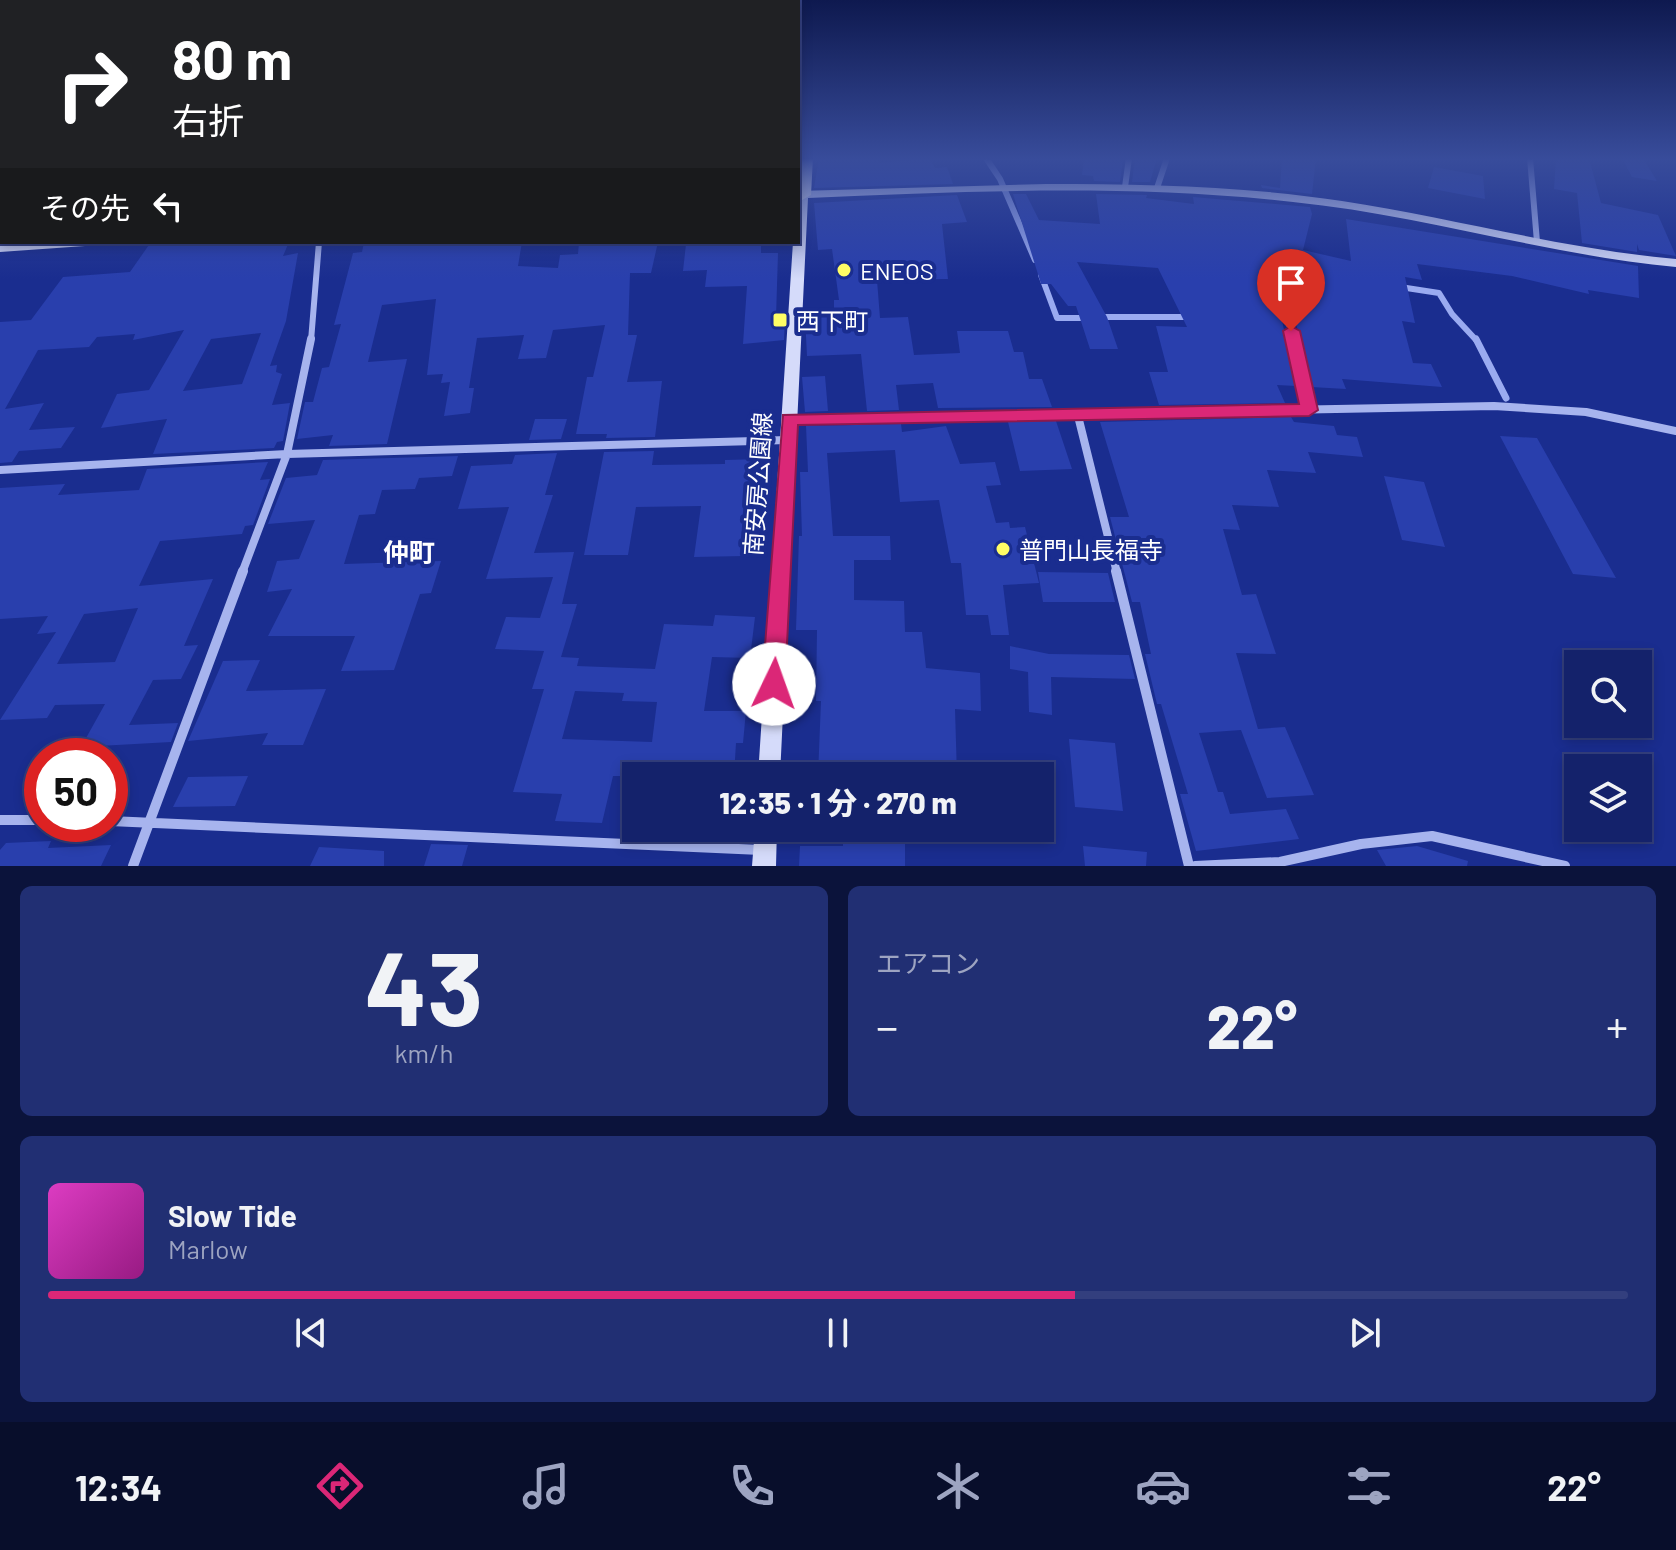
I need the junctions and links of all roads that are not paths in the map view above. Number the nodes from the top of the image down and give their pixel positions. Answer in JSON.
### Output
{"nodes":[{"id":1,"x":1298,"y":198,"type":"edge"},
{"id":2,"x":1533,"y":198,"type":"edge"},
{"id":3,"x":1537,"y":242,"type":"junction"},
{"id":4,"x":57,"y":244,"type":"edge"},
{"id":5,"x":319,"y":244,"type":"edge"},
{"id":6,"x":798,"y":244,"type":"edge"},
{"id":7,"x":0,"y":248,"type":"edge"},
{"id":8,"x":1676,"y":263,"type":"edge"},
{"id":9,"x":1280,"y":282,"type":"dead end"},
{"id":10,"x":1309,"y":410,"type":"junction"},
{"id":11,"x":1077,"y":412,"type":"junction"},
{"id":12,"x":790,"y":419,"type":"junction"},
{"id":13,"x":1676,"y":431,"type":"edge"},
{"id":14,"x":787,"y":440,"type":"junction"},
{"id":15,"x":287,"y":454,"type":"junction"},
{"id":16,"x":0,"y":470,"type":"edge"},
{"id":17,"x":770,"y":762,"type":"edge"},
{"id":18,"x":0,"y":820,"type":"edge"},
{"id":19,"x":24,"y":820,"type":"edge"},
{"id":20,"x":128,"y":821,"type":"edge"},
{"id":21,"x":153,"y":821,"type":"junction"},
{"id":22,"x":765,"y":848,"type":"edge"},
{"id":23,"x":133,"y":866,"type":"edge"},
{"id":24,"x":1192,"y":866,"type":"edge"},
{"id":25,"x":1565,"y":866,"type":"edge"}],
"edges":[{"from":1,"to":3,"type":"street"},
{"from":2,"to":3,"type":"street"},
{"from":3,"to":8,"type":"street"},
{"from":4,"to":7,"type":"street"},
{"from":5,"to":15,"type":"street"},
{"from":6,"to":12,"type":"street","name":"南安房公園線"},
{"from":9,"to":10,"type":"street"},
{"from":10,"to":11,"type":"street"},
{"from":10,"to":13,"type":"street"},
{"from":11,"to":12,"type":"street"},
{"from":11,"to":24,"type":"street"},
{"from":12,"to":14,"type":"street","name":"南安房公園線"},
{"from":14,"to":15,"type":"street"},
{"from":14,"to":17,"type":"street","name":"南安房公園線"},
{"from":15,"to":16,"type":"street"},
{"from":15,"to":21,"type":"street"},
{"from":18,"to":19,"type":"street"},
{"from":20,"to":21,"type":"street"},
{"from":21,"to":22,"type":"street"},
{"from":21,"to":23,"type":"street"},
{"from":24,"to":25,"type":"street"}]}
